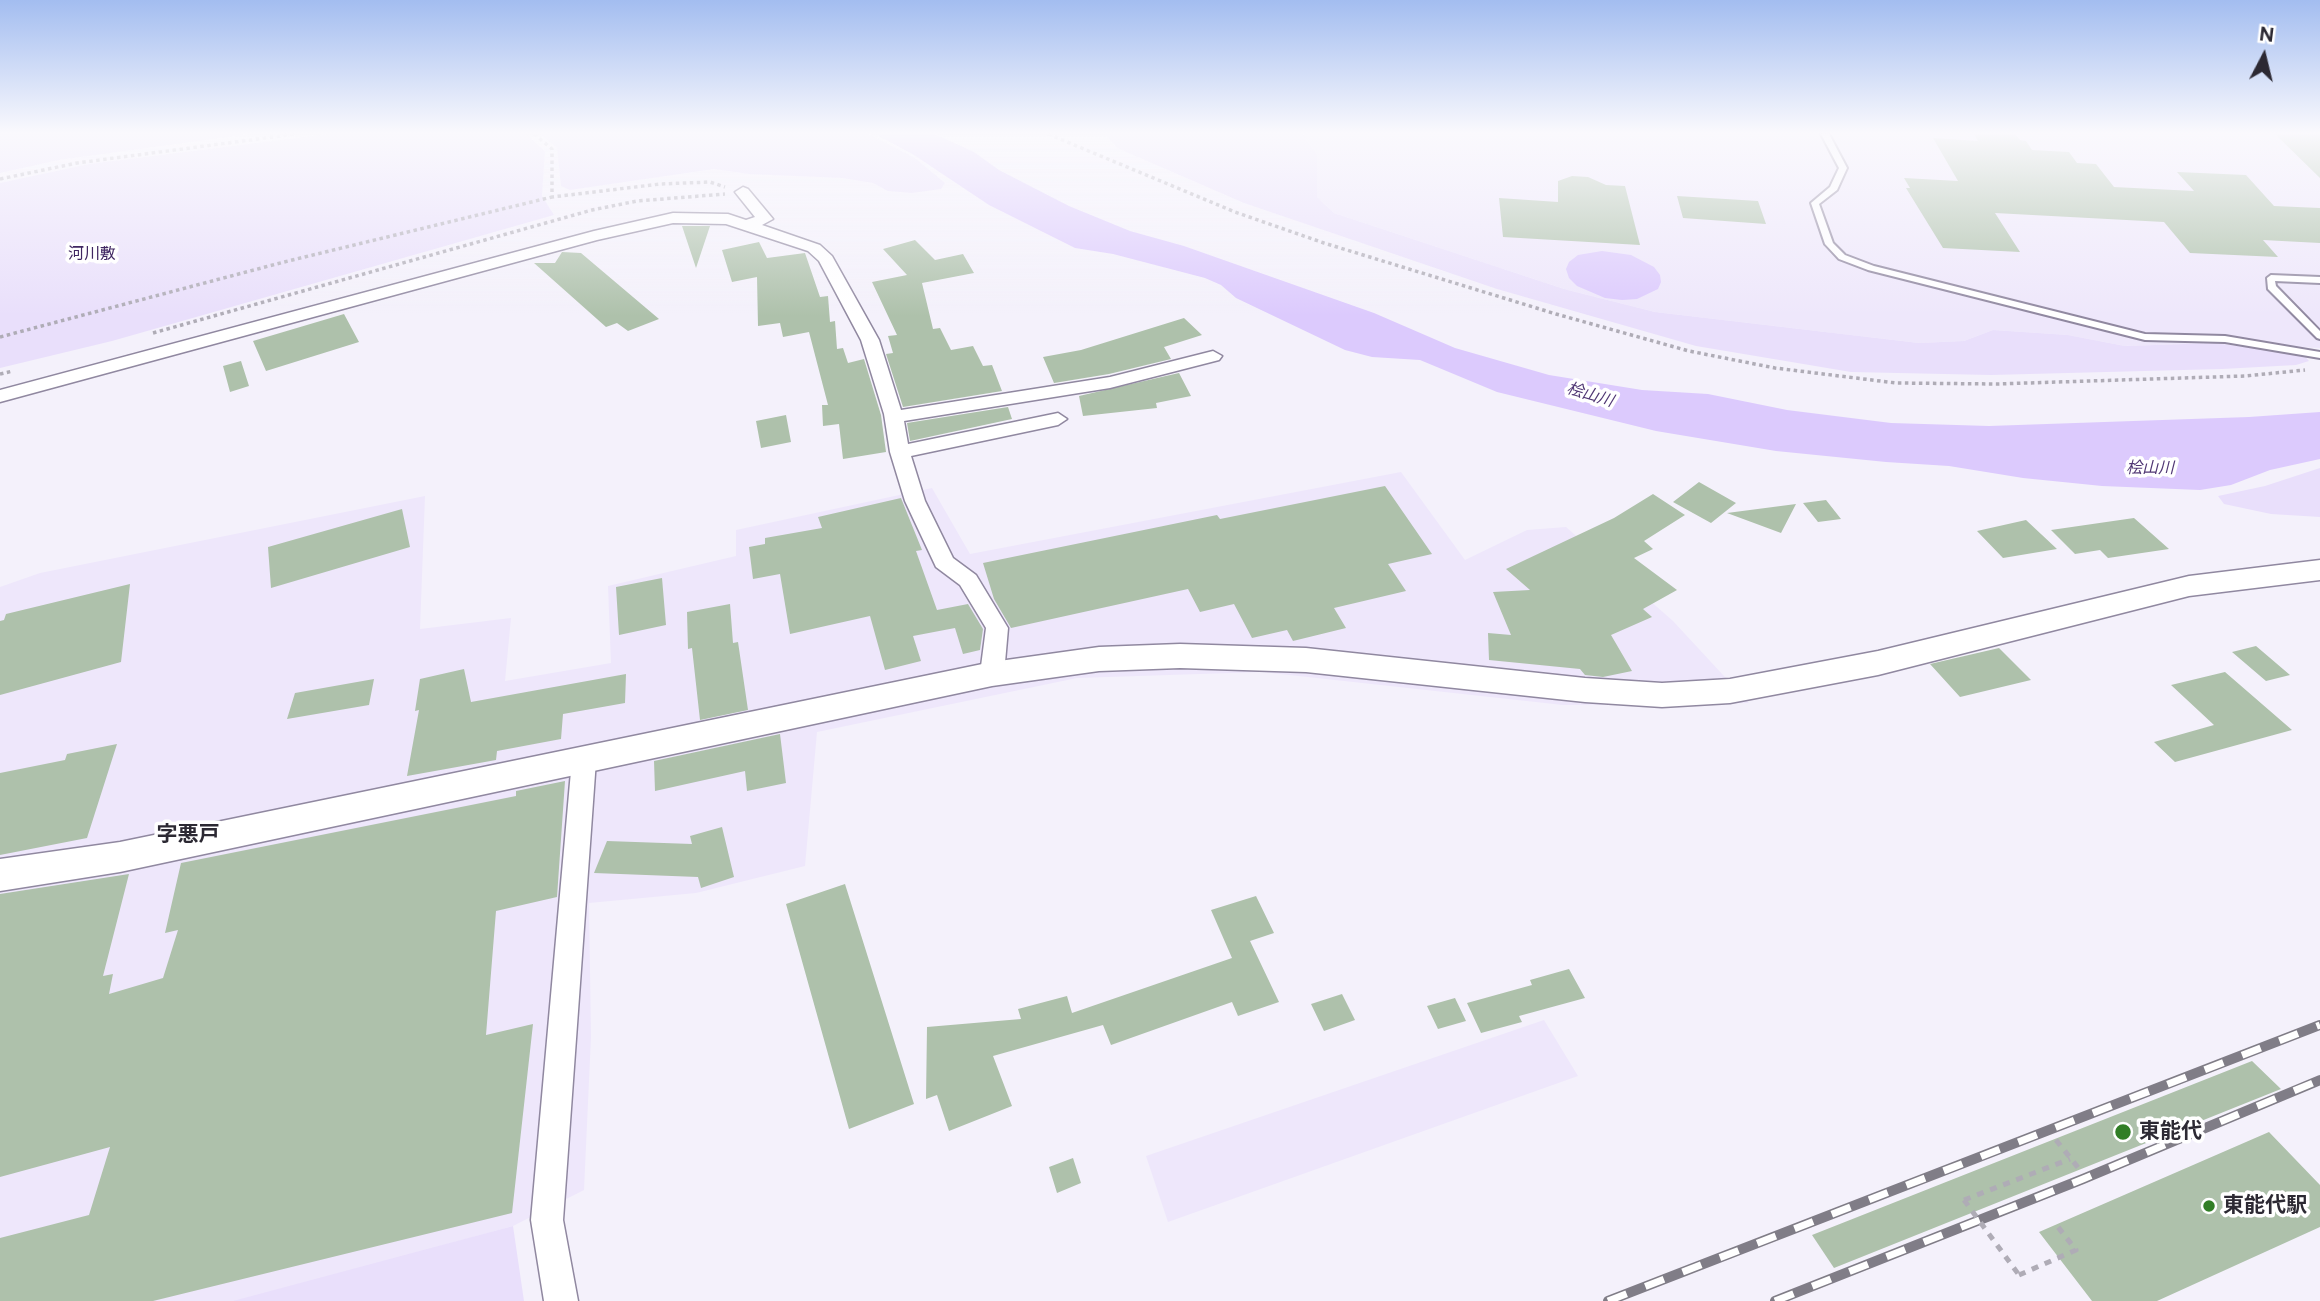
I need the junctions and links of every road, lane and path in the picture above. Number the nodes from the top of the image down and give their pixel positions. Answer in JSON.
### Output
{"nodes":[{"id":1,"x":571,"y":195,"type":"edge"},
{"id":2,"x":711,"y":195,"type":"edge"},
{"id":3,"x":745,"y":195,"type":"edge"},
{"id":4,"x":1194,"y":195,"type":"edge"},
{"id":5,"x":1825,"y":195,"type":"edge"},
{"id":6,"x":552,"y":197,"type":"joint"},
{"id":7,"x":747,"y":225,"type":"junction"},
{"id":8,"x":2320,"y":280,"type":"edge"},
{"id":9,"x":153,"y":333,"type":"dead end"},
{"id":10,"x":2320,"y":336,"type":"edge"},
{"id":11,"x":0,"y":338,"type":"edge"},
{"id":12,"x":2320,"y":355,"type":"edge"},
{"id":13,"x":1213,"y":356,"type":"dead end"},
{"id":14,"x":23,"y":368,"type":"dead end"},
{"id":15,"x":2308,"y":370,"type":"dead end"},
{"id":16,"x":0,"y":374,"type":"edge"},
{"id":17,"x":0,"y":396,"type":"edge"},
{"id":18,"x":892,"y":417,"type":"junction"},
{"id":19,"x":1058,"y":419,"type":"dead end"},
{"id":20,"x":900,"y":452,"type":"junction"},
{"id":21,"x":2320,"y":570,"type":"edge"},
{"id":22,"x":992,"y":674,"type":"junction"},
{"id":23,"x":584,"y":760,"type":"junction"},
{"id":24,"x":0,"y":875,"type":"edge"},
{"id":25,"x":2056,"y":1140,"type":"dead end"},
{"id":26,"x":2070,"y":1159,"type":"junction"},
{"id":27,"x":2080,"y":1170,"type":"dead end"},
{"id":28,"x":2058,"y":1227,"type":"dead end"},
{"id":29,"x":561,"y":1301,"type":"edge"}],
"edges":[{"from":1,"to":6,"type":"path"},
{"from":2,"to":9,"type":"path"},
{"from":3,"to":7,"type":"street"},
{"from":4,"to":15,"type":"path"},
{"from":5,"to":12,"type":"lane"},
{"from":6,"to":11,"type":"path"},
{"from":7,"to":17,"type":"street"},
{"from":7,"to":18,"type":"street"},
{"from":8,"to":10,"type":"lane"},
{"from":13,"to":18,"type":"street"},
{"from":14,"to":16,"type":"path"},
{"from":18,"to":20,"type":"street"},
{"from":19,"to":20,"type":"street"},
{"from":20,"to":22,"type":"street"},
{"from":21,"to":22,"type":"street"},
{"from":22,"to":23,"type":"street"},
{"from":23,"to":24,"type":"street"},
{"from":23,"to":29,"type":"street"},
{"from":25,"to":26,"type":"path"},
{"from":26,"to":27,"type":"path"},
{"from":26,"to":28,"type":"path","bridge":true}]}
